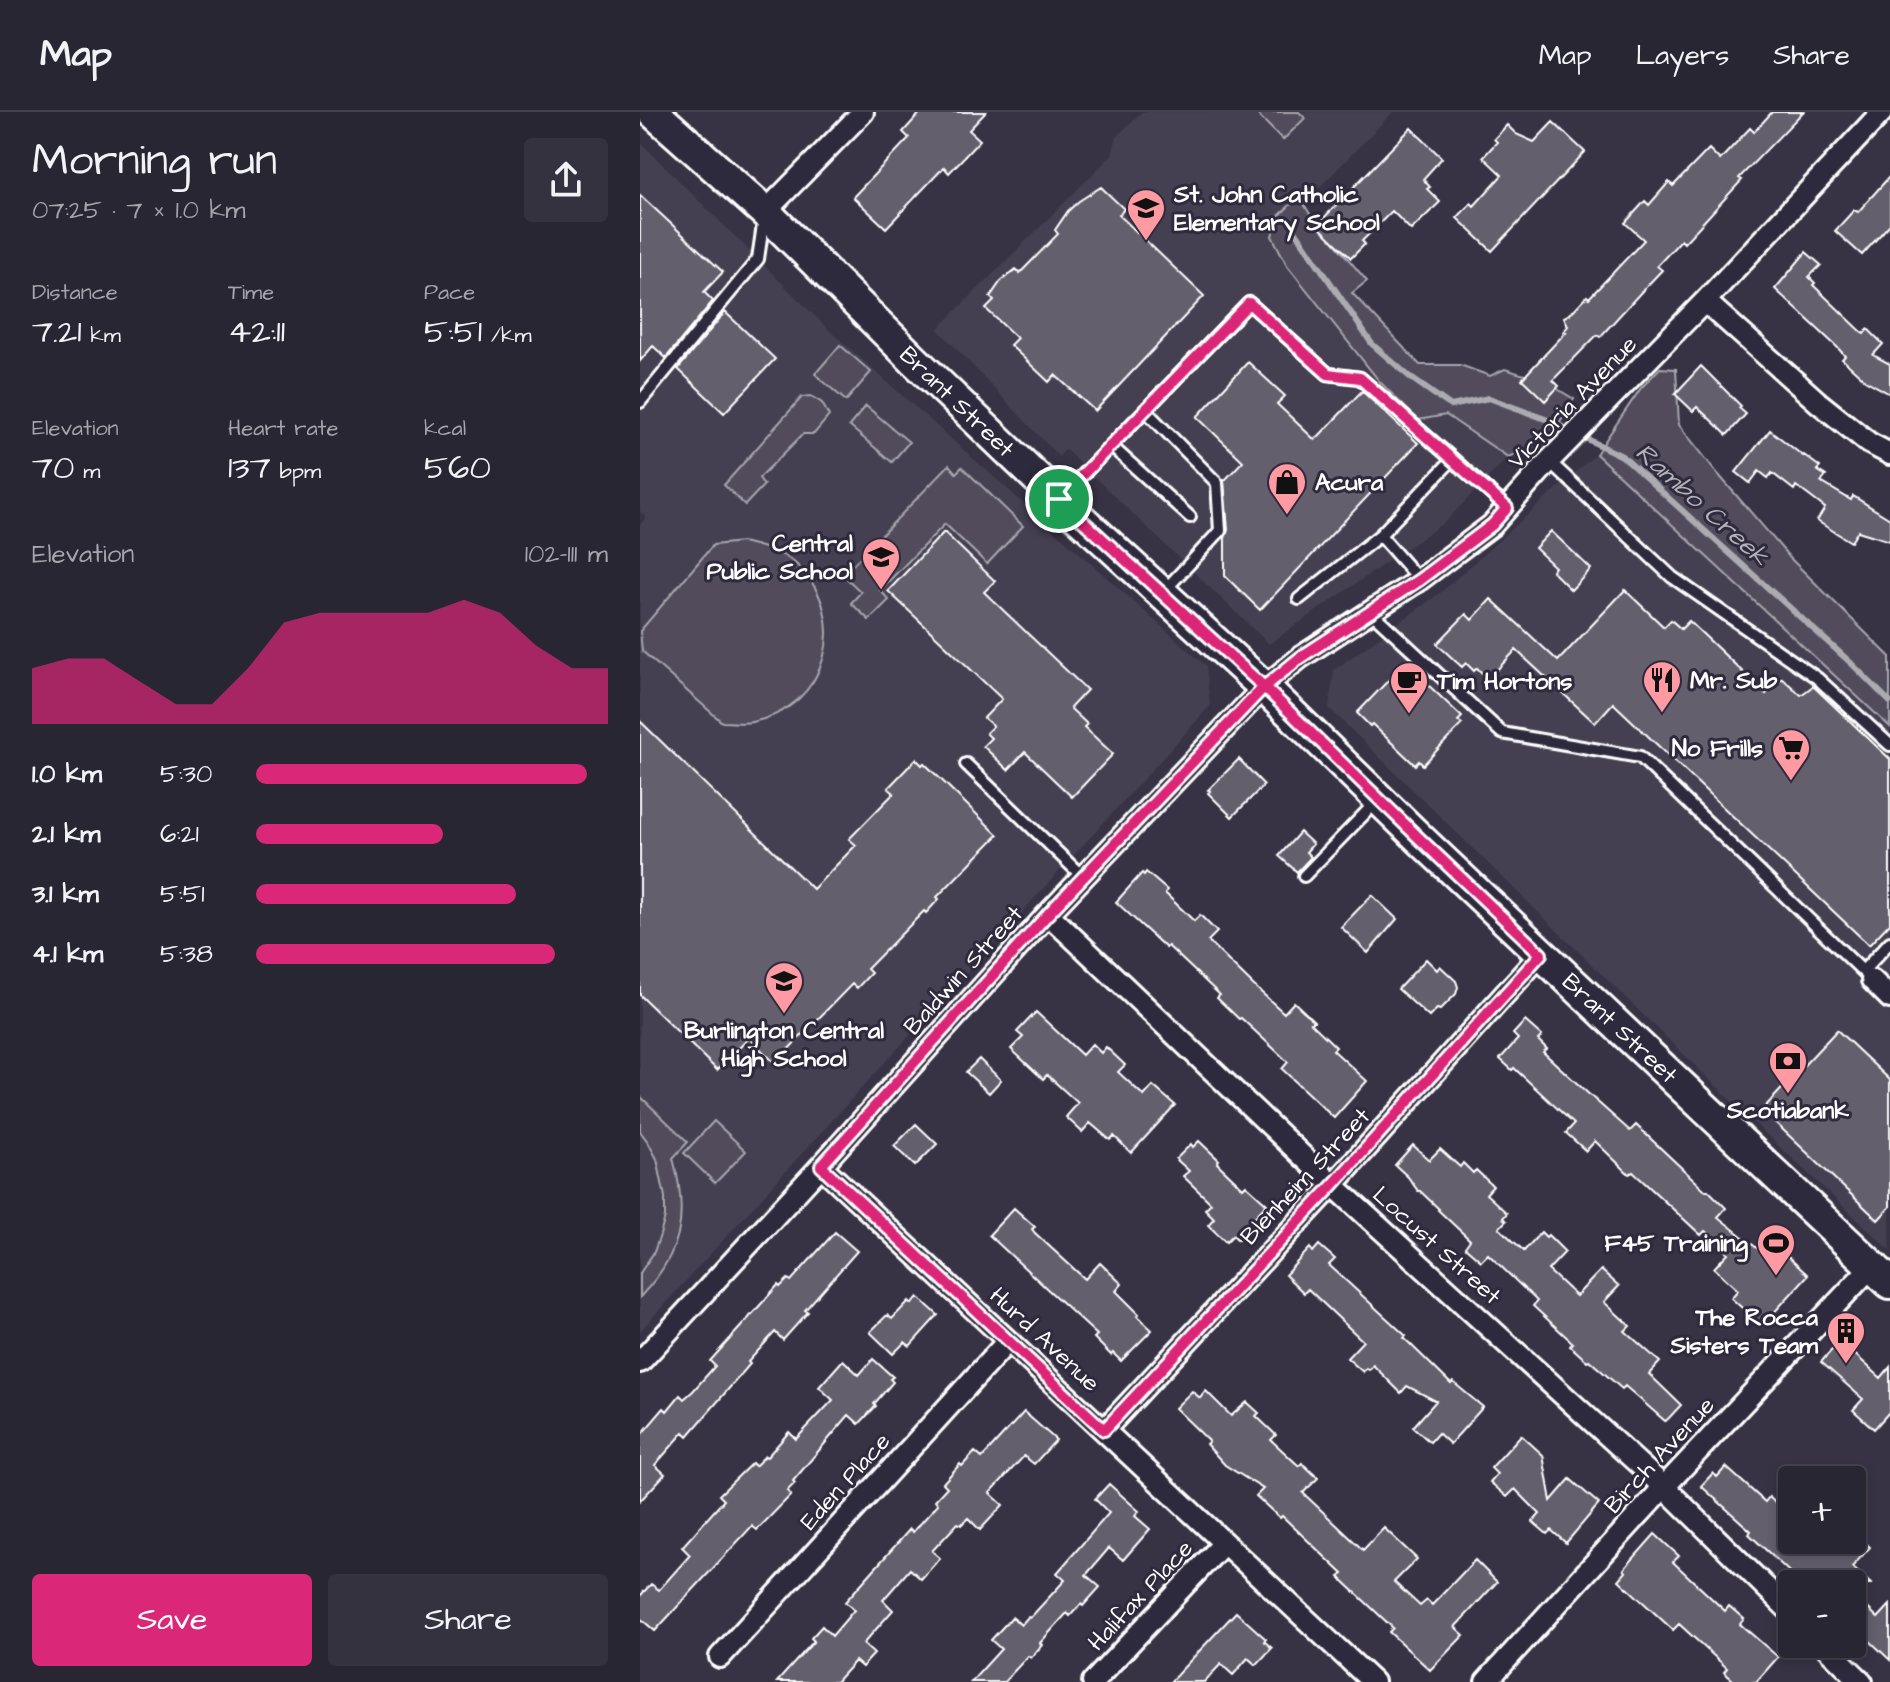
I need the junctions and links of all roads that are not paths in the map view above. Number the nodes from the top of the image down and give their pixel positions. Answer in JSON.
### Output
{"nodes":[{"id":1,"x":653,"y":112,"type":"edge"},
{"id":2,"x":863,"y":112,"type":"edge"},
{"id":3,"x":1882,"y":112,"type":"edge"},
{"id":4,"x":765,"y":212,"type":"junction"},
{"id":5,"x":1705,"y":301,"type":"junction"},
{"id":6,"x":640,"y":402,"type":"edge"},
{"id":7,"x":1145,"y":410,"type":"junction"},
{"id":8,"x":1111,"y":446,"type":"junction"},
{"id":9,"x":1890,"y":454,"type":"edge"},
{"id":10,"x":1554,"y":455,"type":"junction"},
{"id":11,"x":1453,"y":459,"type":"junction"},
{"id":12,"x":1059,"y":499,"type":"junction"},
{"id":13,"x":1507,"y":508,"type":"junction"},
{"id":14,"x":1190,"y":517,"type":"dead end"},
{"id":15,"x":1380,"y":535,"type":"junction"},
{"id":16,"x":1419,"y":580,"type":"junction"},
{"id":17,"x":1162,"y":593,"type":"junction"},
{"id":18,"x":1299,"y":599,"type":"dead end"},
{"id":19,"x":1371,"y":612,"type":"junction"},
{"id":20,"x":1264,"y":687,"type":"junction"},
{"id":21,"x":1890,"y":745,"type":"edge"},
{"id":22,"x":966,"y":764,"type":"dead end"},
{"id":23,"x":1379,"y":799,"type":"junction"},
{"id":24,"x":1304,"y":876,"type":"dead end"},
{"id":25,"x":1083,"y":877,"type":"junction"},
{"id":26,"x":1048,"y":914,"type":"junction"},
{"id":27,"x":1890,"y":942,"type":"edge"},
{"id":28,"x":1541,"y":954,"type":"junction"},
{"id":29,"x":1868,"y":976,"type":"junction"},
{"id":30,"x":1890,"y":998,"type":"edge"},
{"id":31,"x":821,"y":1166,"type":"junction"},
{"id":32,"x":1333,"y":1185,"type":"junction"},
{"id":33,"x":1881,"y":1274,"type":"edge"},
{"id":34,"x":1008,"y":1341,"type":"junction"},
{"id":35,"x":640,"y":1362,"type":"edge"},
{"id":36,"x":1104,"y":1430,"type":"junction"},
{"id":37,"x":1664,"y":1487,"type":"junction"},
{"id":38,"x":1224,"y":1543,"type":"junction"},
{"id":39,"x":1778,"y":1599,"type":"edge"},
{"id":40,"x":720,"y":1657,"type":"dead end"},
{"id":41,"x":1837,"y":1658,"type":"edge"},
{"id":42,"x":1093,"y":1682,"type":"edge"},
{"id":43,"x":1373,"y":1682,"type":"edge"},
{"id":44,"x":1486,"y":1682,"type":"edge"},
{"id":45,"x":1862,"y":1682,"type":"edge"}],
"edges":[{"from":1,"to":4,"type":"main road","name":"Brant Street"},
{"from":2,"to":4,"type":"street"},
{"from":3,"to":5,"type":"street","name":"Victoria Avenue"},
{"from":4,"to":6,"type":"lane"},
{"from":4,"to":12,"type":"main road","name":"Brant Street"},
{"from":5,"to":9,"type":"street"},
{"from":5,"to":10,"type":"street","name":"Victoria Avenue"},
{"from":7,"to":8,"type":"lane"},
{"from":7,"to":11,"type":"lane"},
{"from":7,"to":17,"type":"lane"},
{"from":8,"to":12,"type":"lane"},
{"from":8,"to":14,"type":"lane"},
{"from":10,"to":13,"type":"street","name":"Victoria Avenue"},
{"from":10,"to":21,"type":"lane"},
{"from":11,"to":13,"type":"lane"},
{"from":11,"to":15,"type":"lane"},
{"from":12,"to":17,"type":"main road","name":"Brant Street"},
{"from":13,"to":16,"type":"street","name":"Victoria Avenue"},
{"from":15,"to":16,"type":"lane"},
{"from":15,"to":18,"type":"lane"},
{"from":16,"to":19,"type":"street","name":"Victoria Avenue"},
{"from":17,"to":20,"type":"main road","name":"Brant Street"},
{"from":19,"to":20,"type":"street","name":"Victoria Avenue"},
{"from":19,"to":29,"type":"lane"},
{"from":20,"to":23,"type":"main road","name":"Brant Street"},
{"from":20,"to":25,"type":"street","name":"Baldwin Street"},
{"from":22,"to":25,"type":"lane"},
{"from":23,"to":24,"type":"lane"},
{"from":23,"to":28,"type":"main road","name":"Brant Street"},
{"from":25,"to":26,"type":"street","name":"Baldwin Street"},
{"from":26,"to":31,"type":"street","name":"Baldwin Street"},
{"from":26,"to":32,"type":"street","name":"Locust Street"},
{"from":27,"to":29,"type":"lane"},
{"from":28,"to":32,"type":"street","name":"Blenheim Street"},
{"from":28,"to":33,"type":"main road","name":"Brant Street"},
{"from":29,"to":30,"type":"street"},
{"from":31,"to":34,"type":"street","name":"Hurd Avenue"},
{"from":31,"to":35,"type":"street","name":"Baldwin Street"},
{"from":32,"to":36,"type":"street","name":"Blenheim Street"},
{"from":32,"to":37,"type":"street","name":"Locust Street"},
{"from":33,"to":37,"type":"street","name":"Birch Avenue"},
{"from":34,"to":36,"type":"street","name":"Hurd Avenue"},
{"from":34,"to":40,"type":"street","name":"Eden Place"},
{"from":36,"to":38,"type":"street","name":"Hurd Avenue"},
{"from":37,"to":39,"type":"street","name":"Locust Street"},
{"from":37,"to":44,"type":"street","name":"Birch Avenue"},
{"from":38,"to":42,"type":"street","name":"Halifax Place"},
{"from":38,"to":43,"type":"street","name":"Hurd Avenue"},
{"from":41,"to":45,"type":"street"}]}
